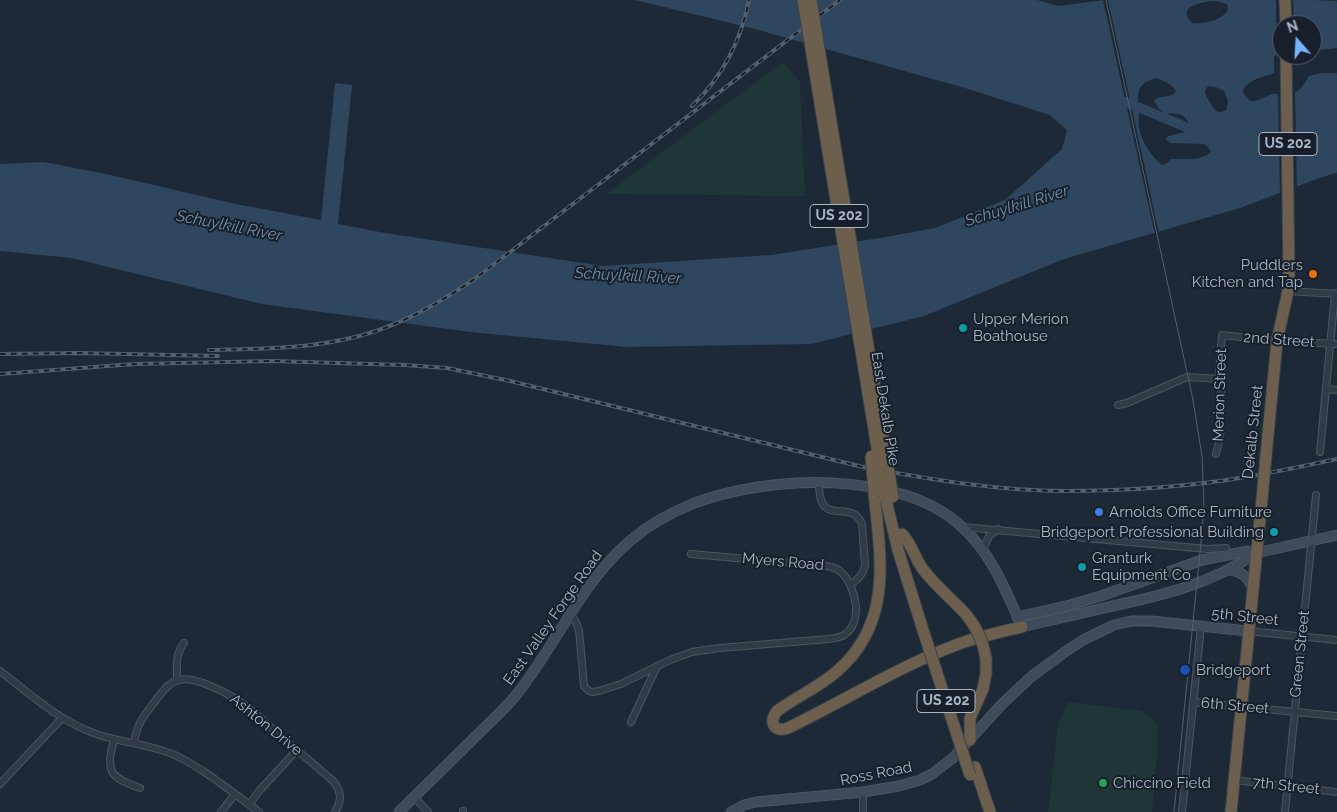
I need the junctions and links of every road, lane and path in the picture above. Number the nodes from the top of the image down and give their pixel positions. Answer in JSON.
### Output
{"nodes":[{"id":1,"x":803,"y":0,"type":"edge"},
{"id":2,"x":811,"y":0,"type":"edge"},
{"id":3,"x":1285,"y":0,"type":"edge"},
{"id":4,"x":1286,"y":15,"type":"edge"},
{"id":5,"x":1286,"y":65,"type":"edge"},
{"id":6,"x":1288,"y":291,"type":"junction"},
{"id":7,"x":1336,"y":294,"type":"edge"},
{"id":8,"x":1222,"y":336,"type":"joint"},
{"id":9,"x":1277,"y":341,"type":"junction"},
{"id":10,"x":1334,"y":344,"type":"edge"},
{"id":11,"x":1220,"y":379,"type":"junction"},
{"id":12,"x":1326,"y":389,"type":"junction"},
{"id":13,"x":1337,"y":390,"type":"edge"},
{"id":14,"x":1118,"y":405,"type":"dead end"},
{"id":15,"x":1320,"y":452,"type":"dead end"},
{"id":16,"x":1216,"y":454,"type":"dead end"},
{"id":17,"x":819,"y":483,"type":"junction"},
{"id":18,"x":884,"y":495,"type":"junction"},
{"id":19,"x":1316,"y":495,"type":"dead end"},
{"id":20,"x":962,"y":527,"type":"junction"},
{"id":21,"x":998,"y":530,"type":"junction"},
{"id":22,"x":902,"y":534,"type":"junction"},
{"id":23,"x":1337,"y":535,"type":"edge"},
{"id":24,"x":1311,"y":541,"type":"junction"},
{"id":25,"x":1226,"y":548,"type":"dead end"},
{"id":26,"x":983,"y":550,"type":"junction"},
{"id":27,"x":691,"y":554,"type":"dead end"},
{"id":28,"x":1256,"y":554,"type":"junction"},
{"id":29,"x":1226,"y":570,"type":"junction"},
{"id":30,"x":850,"y":585,"type":"junction"},
{"id":31,"x":1253,"y":588,"type":"junction"},
{"id":32,"x":571,"y":614,"type":"junction"},
{"id":33,"x":1151,"y":620,"type":"joint"},
{"id":34,"x":1019,"y":622,"type":"junction"},
{"id":35,"x":926,"y":626,"type":"junction"},
{"id":36,"x":1201,"y":626,"type":"junction"},
{"id":37,"x":1248,"y":631,"type":"junction"},
{"id":38,"x":1302,"y":636,"type":"junction"},
{"id":39,"x":1337,"y":640,"type":"edge"},
{"id":40,"x":184,"y":643,"type":"dead end"},
{"id":41,"x":657,"y":666,"type":"junction"},
{"id":42,"x":1,"y":673,"type":"edge"},
{"id":43,"x":177,"y":680,"type":"junction"},
{"id":44,"x":1193,"y":702,"type":"junction"},
{"id":45,"x":1241,"y":706,"type":"junction"},
{"id":46,"x":1295,"y":712,"type":"junction"},
{"id":47,"x":1337,"y":716,"type":"edge"},
{"id":48,"x":62,"y":718,"type":"junction"},
{"id":49,"x":631,"y":722,"type":"dead end"},
{"id":50,"x":114,"y":739,"type":"junction"},
{"id":51,"x":970,"y":740,"type":"junction"},
{"id":52,"x":134,"y":743,"type":"junction"},
{"id":53,"x":298,"y":750,"type":"junction"},
{"id":54,"x":972,"y":771,"type":"junction"},
{"id":55,"x":1234,"y":780,"type":"junction"},
{"id":56,"x":0,"y":784,"type":"edge"},
{"id":57,"x":1288,"y":786,"type":"junction"},
{"id":58,"x":140,"y":788,"type":"dead end"},
{"id":59,"x":863,"y":792,"type":"junction"},
{"id":60,"x":1337,"y":792,"type":"edge"},
{"id":61,"x":235,"y":794,"type":"junction"},
{"id":62,"x":414,"y":797,"type":"junction"},
{"id":63,"x":249,"y":805,"type":"junction"},
{"id":64,"x":220,"y":812,"type":"edge"},
{"id":65,"x":259,"y":812,"type":"edge"},
{"id":66,"x":335,"y":812,"type":"edge"},
{"id":67,"x":399,"y":812,"type":"edge"},
{"id":68,"x":428,"y":812,"type":"edge"},
{"id":69,"x":731,"y":812,"type":"edge"},
{"id":70,"x":863,"y":812,"type":"edge"},
{"id":71,"x":982,"y":812,"type":"edge"},
{"id":72,"x":990,"y":812,"type":"edge"},
{"id":73,"x":1182,"y":812,"type":"edge"},
{"id":74,"x":1231,"y":812,"type":"edge"},
{"id":75,"x":1285,"y":812,"type":"edge"}],
"edges":[{"from":1,"to":18,"type":"highway","name":"East Dekalb Pike","number":"US 202","bridge":true},
{"from":2,"to":18,"type":"highway","name":"East Dekalb Pike","bridge":true},
{"from":3,"to":4,"type":"highway"},
{"from":5,"to":6,"type":"highway","name":"Dekalb Street","number":"US 202"},
{"from":6,"to":7,"type":"street"},
{"from":6,"to":9,"type":"highway","name":"Dekalb Street","number":"US 202"},
{"from":7,"to":10,"type":"street"},
{"from":8,"to":9,"type":"street","name":"2nd Street"},
{"from":8,"to":11,"type":"street","name":"Merion Street"},
{"from":9,"to":10,"type":"street","name":"2nd Street"},
{"from":9,"to":28,"type":"highway","name":"Dekalb Street","number":"US 202","bridge":true},
{"from":10,"to":12,"type":"street"},
{"from":11,"to":14,"type":"street"},
{"from":11,"to":16,"type":"street","name":"Merion Street"},
{"from":12,"to":13,"type":"street"},
{"from":12,"to":15,"type":"street"},
{"from":17,"to":20,"type":"main road","name":"East Valley Forge Road"},
{"from":17,"to":30,"type":"street"},
{"from":17,"to":32,"type":"main road","name":"East Valley Forge Road"},
{"from":18,"to":22,"type":"highway","name":"East Dekalb Pike"},
{"from":18,"to":34,"type":"highway"},
{"from":18,"to":35,"type":"highway","name":"East Dekalb Pike","number":"US 202"},
{"from":19,"to":24,"type":"street","name":"Green Street"},
{"from":20,"to":21,"type":"street"},
{"from":20,"to":26,"type":"main road","name":"East Valley Forge Road"},
{"from":21,"to":25,"type":"street"},
{"from":21,"to":26,"type":"street"},
{"from":22,"to":35,"type":"highway","name":"East Dekalb Pike"},
{"from":22,"to":51,"type":"highway","bridge":true},
{"from":23,"to":24,"type":"main road"},
{"from":24,"to":28,"type":"main road"},
{"from":24,"to":38,"type":"street","name":"Green Street"},
{"from":26,"to":34,"type":"main road","name":"East Valley Forge Road"},
{"from":27,"to":30,"type":"street","name":"Myers Road"},
{"from":28,"to":29,"type":"main road"},
{"from":28,"to":31,"type":"highway","name":"Dekalb Street","number":"US 202"},
{"from":28,"to":34,"type":"main road"},
{"from":29,"to":31,"type":"main road"},
{"from":29,"to":34,"type":"main road"},
{"from":30,"to":41,"type":"street"},
{"from":31,"to":37,"type":"highway","name":"Dekalb Street","number":"US 202"},
{"from":32,"to":41,"type":"street"},
{"from":32,"to":62,"type":"main road","name":"East Valley Forge Road"},
{"from":33,"to":36,"type":"main road","name":"5th Street"},
{"from":33,"to":51,"type":"main road","name":"Ross Road"},
{"from":35,"to":54,"type":"highway","name":"East Dekalb Pike","number":"US 202","bridge":true},
{"from":36,"to":37,"type":"main road","name":"5th Street"},
{"from":36,"to":44,"type":"street"},
{"from":37,"to":38,"type":"street","name":"5th Street"},
{"from":37,"to":45,"type":"highway","name":"Dekalb Street","number":"US 202"},
{"from":38,"to":39,"type":"street","name":"5th Street"},
{"from":38,"to":46,"type":"street","name":"Green Street"},
{"from":40,"to":43,"type":"street"},
{"from":41,"to":49,"type":"street"},
{"from":42,"to":48,"type":"street"},
{"from":43,"to":52,"type":"street"},
{"from":43,"to":53,"type":"street","name":"Ashton Drive"},
{"from":44,"to":45,"type":"street","name":"6th Street"},
{"from":44,"to":73,"type":"street"},
{"from":45,"to":46,"type":"street","name":"6th Street"},
{"from":45,"to":55,"type":"highway","name":"Dekalb Street","number":"US 202"},
{"from":46,"to":47,"type":"street","name":"6th Street"},
{"from":46,"to":57,"type":"street","name":"Green Street"},
{"from":48,"to":50,"type":"street"},
{"from":48,"to":56,"type":"street"},
{"from":50,"to":52,"type":"street"},
{"from":50,"to":58,"type":"street"},
{"from":51,"to":59,"type":"main road","name":"Ross Road"},
{"from":52,"to":61,"type":"street"},
{"from":53,"to":63,"type":"street"},
{"from":53,"to":66,"type":"street","name":"Ashton Drive"},
{"from":54,"to":71,"type":"highway","name":"East Dekalb Pike","number":"US 202"},
{"from":54,"to":72,"type":"highway","name":"East Dekalb Pike"},
{"from":55,"to":57,"type":"street","name":"7th Street"},
{"from":55,"to":74,"type":"highway","name":"Dekalb Street","number":"US 202"},
{"from":57,"to":60,"type":"street","name":"7th Street"},
{"from":57,"to":75,"type":"street","name":"Green Street"},
{"from":59,"to":69,"type":"main road","name":"Ross Road"},
{"from":59,"to":70,"type":"street"},
{"from":61,"to":63,"type":"street"},
{"from":61,"to":64,"type":"street"},
{"from":62,"to":67,"type":"main road","name":"East Valley Forge Road"},
{"from":62,"to":68,"type":"street"},
{"from":63,"to":65,"type":"street"}]}
